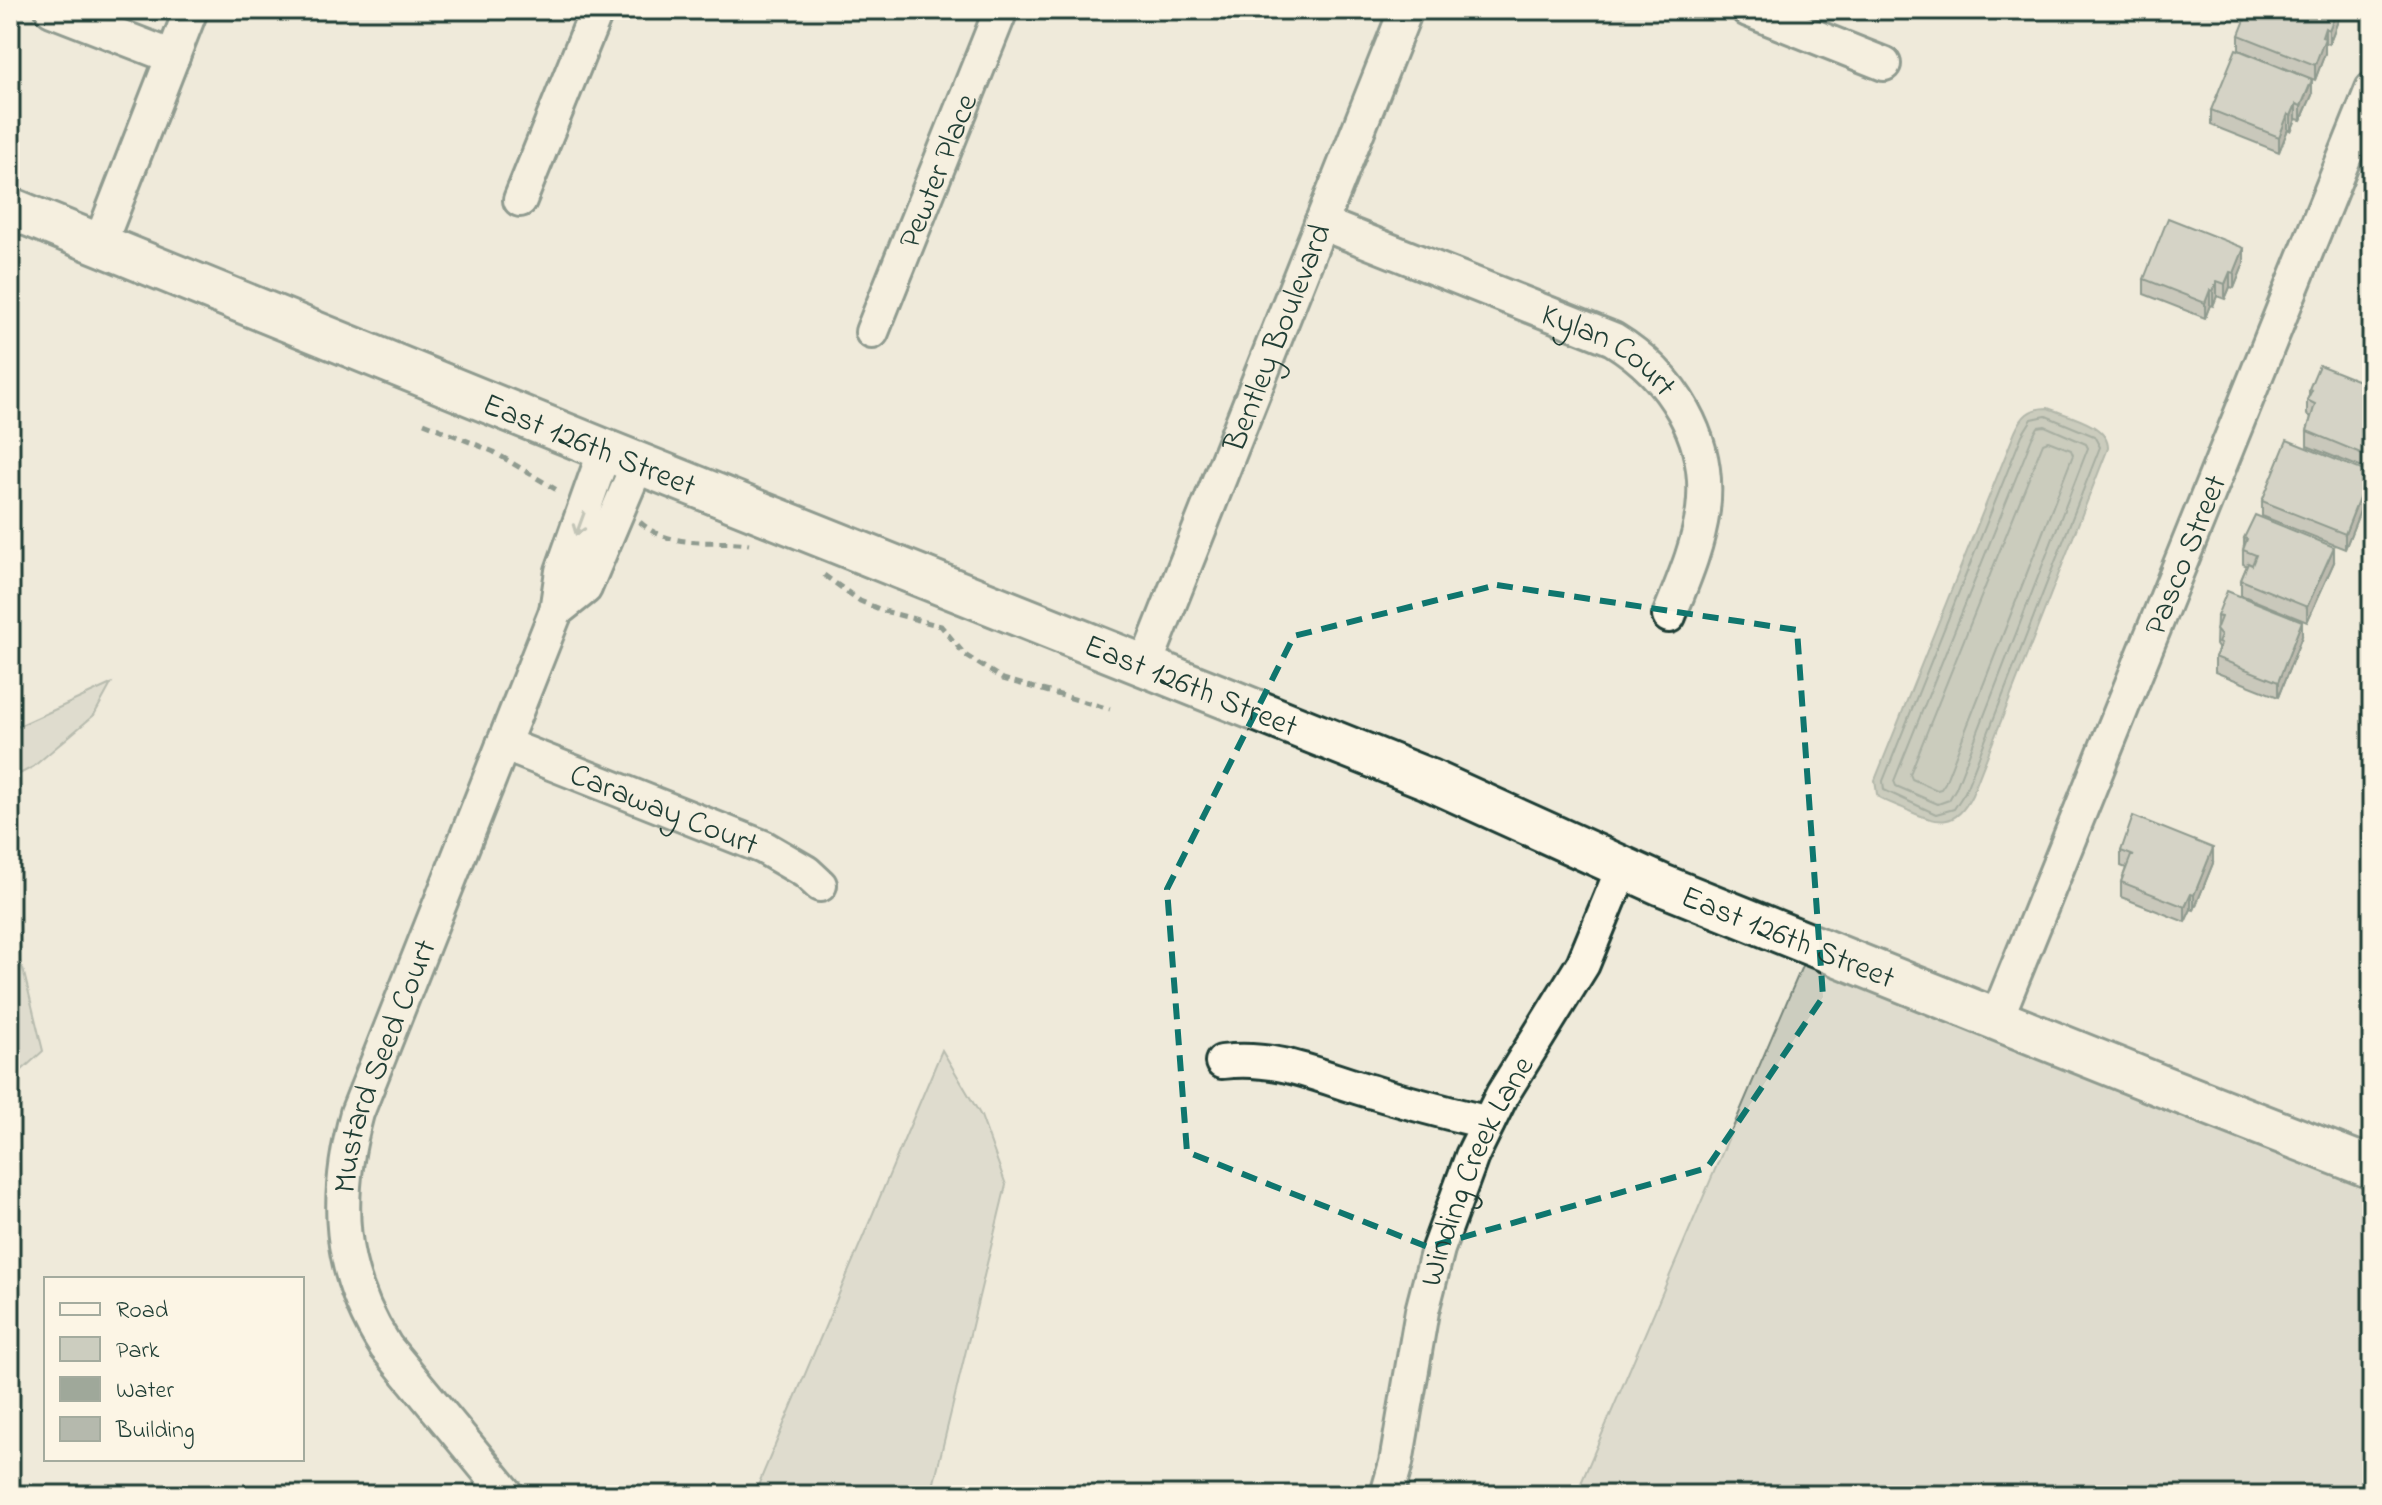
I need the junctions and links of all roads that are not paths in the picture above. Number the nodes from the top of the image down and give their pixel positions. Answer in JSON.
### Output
{"nodes":[{"id":1,"x":52,"y":10,"type":"edge"},
{"id":2,"x":191,"y":10,"type":"edge"},
{"id":3,"x":597,"y":10,"type":"edge"},
{"id":4,"x":1001,"y":10,"type":"edge"},
{"id":5,"x":1406,"y":10,"type":"edge"},
{"id":6,"x":1748,"y":10,"type":"edge"},
{"id":7,"x":173,"y":57,"type":"junction"},
{"id":8,"x":1884,"y":64,"type":"dead end"},
{"id":9,"x":2372,"y":89,"type":"edge"},
{"id":10,"x":520,"y":200,"type":"dead end"},
{"id":11,"x":10,"y":208,"type":"edge"},
{"id":12,"x":1321,"y":223,"type":"junction"},
{"id":13,"x":100,"y":243,"type":"junction"},
{"id":14,"x":872,"y":332,"type":"dead end"},
{"id":15,"x":621,"y":456,"type":"junction"},
{"id":16,"x":1669,"y":616,"type":"dead end"},
{"id":17,"x":1145,"y":666,"type":"junction"},
{"id":18,"x":503,"y":744,"type":"junction"},
{"id":19,"x":1623,"y":867,"type":"junction"},
{"id":20,"x":820,"y":885,"type":"dead end"},
{"id":21,"x":1996,"y":1020,"type":"junction"},
{"id":22,"x":1222,"y":1062,"type":"dead end"},
{"id":23,"x":1488,"y":1123,"type":"junction"},
{"id":24,"x":2372,"y":1168,"type":"edge"},
{"id":25,"x":508,"y":1495,"type":"edge"},
{"id":26,"x":1387,"y":1495,"type":"edge"}],
"edges":[{"from":1,"to":7,"type":"street"},
{"from":2,"to":7,"type":"street"},
{"from":3,"to":10,"type":"street"},
{"from":4,"to":14,"type":"street","name":"Pewter Place"},
{"from":5,"to":12,"type":"street","name":"Bentley Boulevard"},
{"from":6,"to":8,"type":"street"},
{"from":7,"to":13,"type":"street"},
{"from":9,"to":21,"type":"street","name":"Pasco Street"},
{"from":11,"to":13,"type":"main road","name":"East 126th Street"},
{"from":12,"to":16,"type":"street","name":"Kylan Court"},
{"from":12,"to":17,"type":"street","name":"Bentley Boulevard"},
{"from":13,"to":15,"type":"main road","name":"East 126th Street"},
{"from":15,"to":17,"type":"main road","name":"East 126th Street"},
{"from":15,"to":18,"type":"street","name":"Mustard Seed Court"},
{"from":17,"to":19,"type":"main road","name":"East 126th Street"},
{"from":18,"to":20,"type":"street","name":"Caraway Court"},
{"from":18,"to":25,"type":"street","name":"Mustard Seed Court"},
{"from":19,"to":21,"type":"main road","name":"East 126th Street"},
{"from":19,"to":23,"type":"street","name":"Winding Creek Lane"},
{"from":21,"to":24,"type":"main road","name":"East 126th Street"},
{"from":22,"to":23,"type":"street"},
{"from":23,"to":26,"type":"street","name":"Winding Creek Lane"}]}
